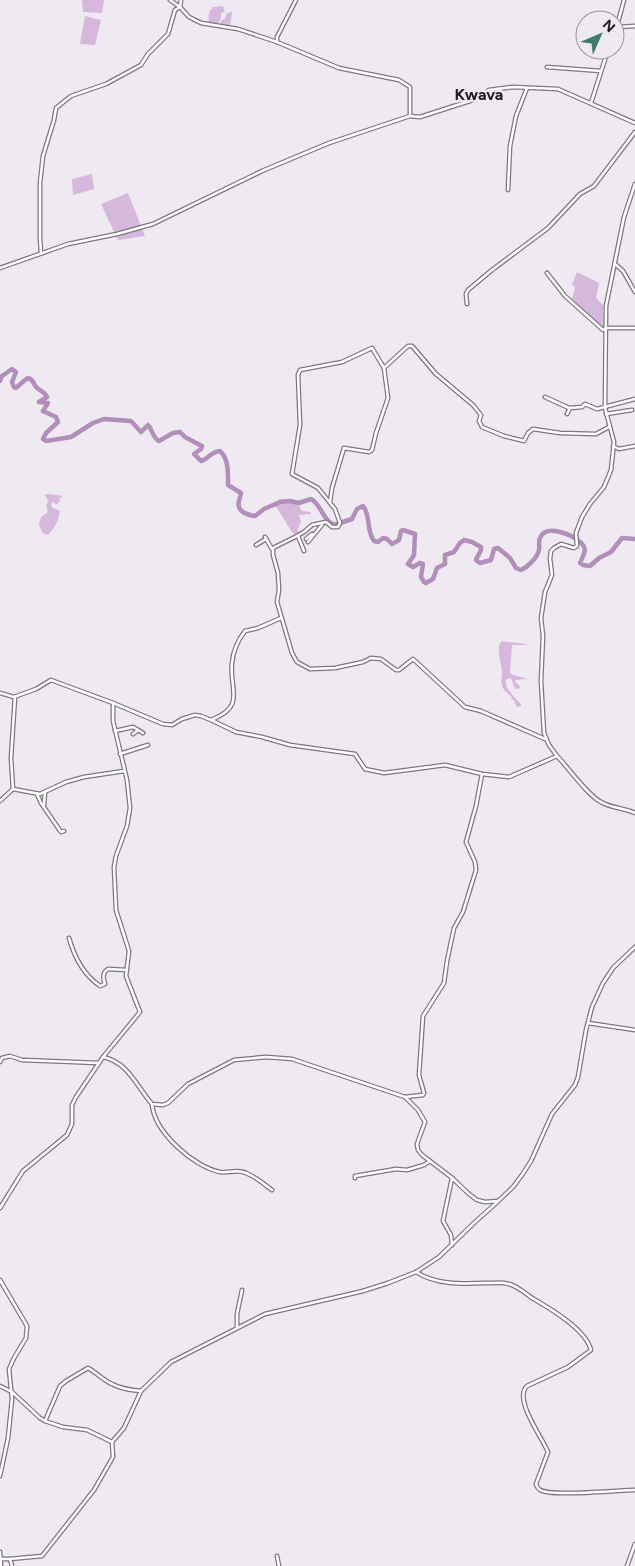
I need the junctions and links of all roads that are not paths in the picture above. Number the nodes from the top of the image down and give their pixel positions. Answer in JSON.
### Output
{"nodes":[{"id":1,"x":170,"y":0,"type":"edge"},
{"id":2,"x":181,"y":0,"type":"edge"},
{"id":3,"x":296,"y":0,"type":"edge"},
{"id":4,"x":180,"y":7,"type":"junction"},
{"id":5,"x":277,"y":42,"type":"junction"},
{"id":6,"x":604,"y":60,"type":"edge"},
{"id":7,"x":547,"y":66,"type":"dead end"},
{"id":8,"x":600,"y":72,"type":"junction"},
{"id":9,"x":527,"y":88,"type":"junction"},
{"id":10,"x":591,"y":103,"type":"junction"},
{"id":11,"x":410,"y":116,"type":"junction"},
{"id":12,"x":635,"y":122,"type":"edge"},
{"id":13,"x":635,"y":132,"type":"edge"},
{"id":14,"x":635,"y":184,"type":"edge"},
{"id":15,"x":508,"y":190,"type":"dead end"},
{"id":16,"x":42,"y":253,"type":"junction"},
{"id":17,"x":615,"y":264,"type":"junction"},
{"id":18,"x":0,"y":268,"type":"edge"},
{"id":19,"x":547,"y":273,"type":"dead end"},
{"id":20,"x":635,"y":292,"type":"edge"},
{"id":21,"x":467,"y":304,"type":"dead end"},
{"id":22,"x":606,"y":328,"type":"junction"},
{"id":23,"x":635,"y":328,"type":"edge"},
{"id":24,"x":384,"y":368,"type":"junction"},
{"id":25,"x":545,"y":397,"type":"dead end"},
{"id":26,"x":635,"y":399,"type":"edge"},
{"id":27,"x":605,"y":406,"type":"junction"},
{"id":28,"x":570,"y":408,"type":"junction"},
{"id":29,"x":632,"y":410,"type":"dead end"},
{"id":30,"x":566,"y":414,"type":"dead end"},
{"id":31,"x":606,"y":414,"type":"junction"},
{"id":32,"x":609,"y":427,"type":"junction"},
{"id":33,"x":613,"y":446,"type":"junction"},
{"id":34,"x":635,"y":446,"type":"edge"},
{"id":35,"x":330,"y":504,"type":"junction"},
{"id":36,"x":323,"y":524,"type":"junction"},
{"id":37,"x":298,"y":536,"type":"junction"},
{"id":38,"x":307,"y":540,"type":"dead end"},
{"id":39,"x":256,"y":545,"type":"dead end"},
{"id":40,"x":273,"y":550,"type":"junction"},
{"id":41,"x":304,"y":551,"type":"dead end"},
{"id":42,"x":281,"y":618,"type":"junction"},
{"id":43,"x":0,"y":693,"type":"edge"},
{"id":44,"x":15,"y":697,"type":"junction"},
{"id":45,"x":113,"y":703,"type":"junction"},
{"id":46,"x":212,"y":720,"type":"junction"},
{"id":47,"x":116,"y":731,"type":"junction"},
{"id":48,"x":137,"y":731,"type":"junction"},
{"id":49,"x":143,"y":733,"type":"dead end"},
{"id":50,"x":133,"y":734,"type":"dead end"},
{"id":51,"x":545,"y":739,"type":"junction"},
{"id":52,"x":148,"y":745,"type":"dead end"},
{"id":53,"x":120,"y":754,"type":"junction"},
{"id":54,"x":557,"y":756,"type":"junction"},
{"id":55,"x":124,"y":771,"type":"junction"},
{"id":56,"x":482,"y":774,"type":"junction"},
{"id":57,"x":13,"y":789,"type":"junction"},
{"id":58,"x":45,"y":792,"type":"junction"},
{"id":59,"x":37,"y":794,"type":"junction"},
{"id":60,"x":0,"y":801,"type":"edge"},
{"id":61,"x":44,"y":806,"type":"junction"},
{"id":62,"x":635,"y":813,"type":"edge"},
{"id":63,"x":64,"y":832,"type":"dead end"},
{"id":64,"x":69,"y":938,"type":"dead end"},
{"id":65,"x":635,"y":947,"type":"edge"},
{"id":66,"x":127,"y":970,"type":"junction"},
{"id":67,"x":588,"y":1023,"type":"junction"},
{"id":68,"x":635,"y":1030,"type":"edge"},
{"id":69,"x":103,"y":1058,"type":"junction"},
{"id":70,"x":0,"y":1062,"type":"edge"},
{"id":71,"x":99,"y":1063,"type":"junction"},
{"id":72,"x":405,"y":1097,"type":"junction"},
{"id":73,"x":152,"y":1104,"type":"junction"},
{"id":74,"x":430,"y":1161,"type":"junction"},
{"id":75,"x":355,"y":1178,"type":"dead end"},
{"id":76,"x":452,"y":1178,"type":"junction"},
{"id":77,"x":272,"y":1190,"type":"dead end"},
{"id":78,"x":499,"y":1200,"type":"junction"},
{"id":79,"x":0,"y":1208,"type":"edge"},
{"id":80,"x":452,"y":1245,"type":"junction"},
{"id":81,"x":416,"y":1272,"type":"junction"},
{"id":82,"x":0,"y":1280,"type":"edge"},
{"id":83,"x":242,"y":1290,"type":"dead end"},
{"id":84,"x":237,"y":1328,"type":"junction"},
{"id":85,"x":0,"y":1386,"type":"edge"},
{"id":86,"x":141,"y":1391,"type":"junction"},
{"id":87,"x":12,"y":1392,"type":"junction"},
{"id":88,"x":45,"y":1422,"type":"junction"},
{"id":89,"x":112,"y":1442,"type":"junction"},
{"id":90,"x":0,"y":1450,"type":"edge"},
{"id":91,"x":4,"y":1450,"type":"junction"},
{"id":92,"x":0,"y":1476,"type":"edge"},
{"id":93,"x":635,"y":1490,"type":"edge"},
{"id":94,"x":635,"y":1544,"type":"edge"},
{"id":95,"x":0,"y":1552,"type":"edge"},
{"id":96,"x":277,"y":1556,"type":"dead end"},
{"id":97,"x":0,"y":1559,"type":"edge"},
{"id":98,"x":10,"y":1559,"type":"junction"},
{"id":99,"x":1,"y":1566,"type":"edge"},
{"id":100,"x":12,"y":1566,"type":"edge"},
{"id":101,"x":279,"y":1566,"type":"edge"},
{"id":102,"x":627,"y":1566,"type":"edge"}],
"edges":[{"from":1,"to":4,"type":"street"},
{"from":2,"to":4,"type":"street"},
{"from":3,"to":5,"type":"street"},
{"from":4,"to":5,"type":"street"},
{"from":4,"to":16,"type":"street"},
{"from":5,"to":11,"type":"street"},
{"from":6,"to":8,"type":"street"},
{"from":7,"to":8,"type":"street"},
{"from":8,"to":10,"type":"street"},
{"from":9,"to":10,"type":"street"},
{"from":9,"to":11,"type":"street"},
{"from":9,"to":15,"type":"street"},
{"from":10,"to":12,"type":"street"},
{"from":11,"to":16,"type":"street"},
{"from":13,"to":21,"type":"street"},
{"from":14,"to":17,"type":"street"},
{"from":16,"to":18,"type":"street"},
{"from":17,"to":20,"type":"street"},
{"from":17,"to":22,"type":"street"},
{"from":19,"to":22,"type":"street"},
{"from":22,"to":23,"type":"street"},
{"from":22,"to":27,"type":"street"},
{"from":24,"to":32,"type":"street"},
{"from":24,"to":35,"type":"street"},
{"from":24,"to":35,"type":"street"},
{"from":25,"to":28,"type":"street"},
{"from":26,"to":27,"type":"street"},
{"from":27,"to":28,"type":"street"},
{"from":27,"to":31,"type":"street"},
{"from":28,"to":30,"type":"street"},
{"from":29,"to":31,"type":"street"},
{"from":31,"to":32,"type":"street"},
{"from":32,"to":33,"type":"street"},
{"from":33,"to":34,"type":"street"},
{"from":33,"to":51,"type":"street"},
{"from":35,"to":36,"type":"street"},
{"from":36,"to":37,"type":"street"},
{"from":36,"to":38,"type":"street"},
{"from":37,"to":40,"type":"street"},
{"from":37,"to":41,"type":"street"},
{"from":39,"to":40,"type":"street"},
{"from":40,"to":42,"type":"street"},
{"from":42,"to":46,"type":"street"},
{"from":42,"to":51,"type":"street"},
{"from":43,"to":44,"type":"street"},
{"from":44,"to":45,"type":"street"},
{"from":44,"to":57,"type":"street"},
{"from":45,"to":46,"type":"street"},
{"from":45,"to":47,"type":"street"},
{"from":46,"to":56,"type":"street"},
{"from":47,"to":48,"type":"street"},
{"from":47,"to":53,"type":"street"},
{"from":48,"to":49,"type":"street"},
{"from":48,"to":50,"type":"street"},
{"from":51,"to":54,"type":"street"},
{"from":52,"to":53,"type":"street"},
{"from":53,"to":55,"type":"street"},
{"from":54,"to":56,"type":"street"},
{"from":54,"to":62,"type":"street"},
{"from":55,"to":58,"type":"street"},
{"from":55,"to":66,"type":"street"},
{"from":56,"to":72,"type":"street"},
{"from":57,"to":59,"type":"street"},
{"from":57,"to":60,"type":"street"},
{"from":58,"to":59,"type":"street"},
{"from":58,"to":61,"type":"street"},
{"from":59,"to":61,"type":"street"},
{"from":61,"to":63,"type":"street"},
{"from":64,"to":66,"type":"street"},
{"from":65,"to":67,"type":"street"},
{"from":66,"to":69,"type":"street"},
{"from":67,"to":68,"type":"street"},
{"from":67,"to":78,"type":"street"},
{"from":69,"to":71,"type":"street"},
{"from":69,"to":73,"type":"street"},
{"from":70,"to":71,"type":"street"},
{"from":71,"to":79,"type":"street"},
{"from":72,"to":73,"type":"street"},
{"from":72,"to":74,"type":"street"},
{"from":73,"to":77,"type":"street"},
{"from":74,"to":75,"type":"street"},
{"from":74,"to":76,"type":"street"},
{"from":76,"to":78,"type":"street"},
{"from":76,"to":80,"type":"street"},
{"from":78,"to":80,"type":"street"},
{"from":80,"to":81,"type":"street"},
{"from":81,"to":84,"type":"street"},
{"from":81,"to":93,"type":"street"},
{"from":82,"to":87,"type":"street"},
{"from":83,"to":84,"type":"street"},
{"from":84,"to":86,"type":"street"},
{"from":85,"to":87,"type":"street"},
{"from":86,"to":88,"type":"street"},
{"from":86,"to":89,"type":"street"},
{"from":87,"to":88,"type":"street"},
{"from":87,"to":91,"type":"street"},
{"from":88,"to":89,"type":"street"},
{"from":89,"to":98,"type":"street"},
{"from":90,"to":91,"type":"street"},
{"from":91,"to":92,"type":"street"},
{"from":94,"to":102,"type":"street"},
{"from":95,"to":97,"type":"street"},
{"from":96,"to":101,"type":"street"},
{"from":97,"to":98,"type":"street"},
{"from":97,"to":99,"type":"street"},
{"from":98,"to":100,"type":"street"}]}
